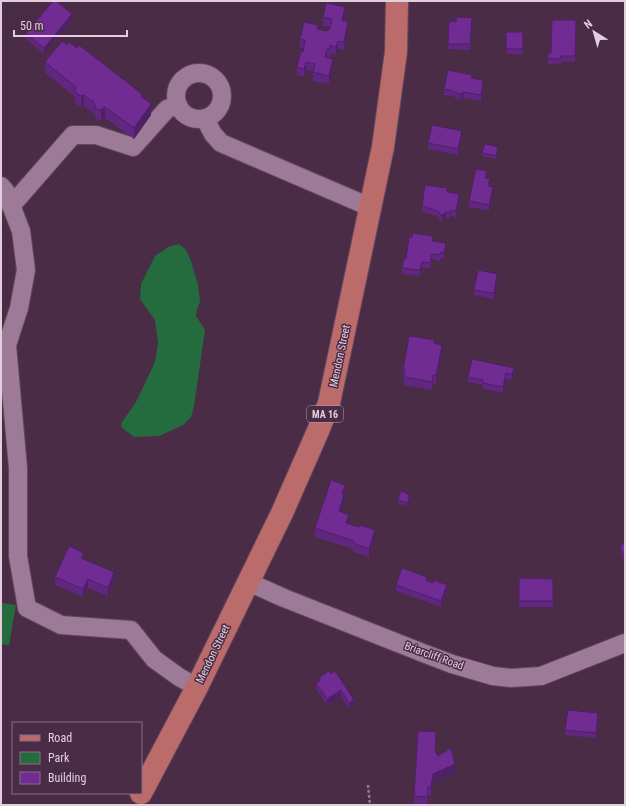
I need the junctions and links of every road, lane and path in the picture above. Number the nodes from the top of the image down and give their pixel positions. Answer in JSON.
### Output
{"nodes":[{"id":1,"x":397,"y":1,"type":"edge"},
{"id":2,"x":178,"y":105,"type":"junction"},
{"id":3,"x":205,"y":118,"type":"junction"},
{"id":4,"x":1,"y":186,"type":"edge"},
{"id":5,"x":11,"y":206,"type":"junction"},
{"id":6,"x":370,"y":207,"type":"junction"},
{"id":7,"x":248,"y":582,"type":"junction"},
{"id":8,"x":625,"y":643,"type":"edge"},
{"id":9,"x":197,"y":687,"type":"junction"},
{"id":10,"x":368,"y":785,"type":"dead end"},
{"id":11,"x":142,"y":791,"type":"edge"},
{"id":12,"x":140,"y":794,"type":"edge"},
{"id":13,"x":134,"y":805,"type":"edge"},
{"id":14,"x":370,"y":805,"type":"edge"}],
"edges":[{"from":1,"to":6,"type":"main road","name":"Mendon Street","number":"MA 16"},
{"from":2,"to":3,"type":"street"},
{"from":2,"to":3,"type":"street"},
{"from":2,"to":5,"type":"street"},
{"from":3,"to":6,"type":"street"},
{"from":4,"to":5,"type":"street"},
{"from":5,"to":9,"type":"street"},
{"from":6,"to":7,"type":"main road","name":"Mendon Street","number":"MA 16"},
{"from":7,"to":8,"type":"street","name":"Briarcliff Road"},
{"from":7,"to":9,"type":"main road","name":"Mendon Street","number":"MA 16"},
{"from":9,"to":11,"type":"main road","name":"Mendon Street","number":"MA 16"},
{"from":10,"to":14,"type":"path"},
{"from":12,"to":13,"type":"main road","name":"Mendon Street","number":"MA 16"}]}
